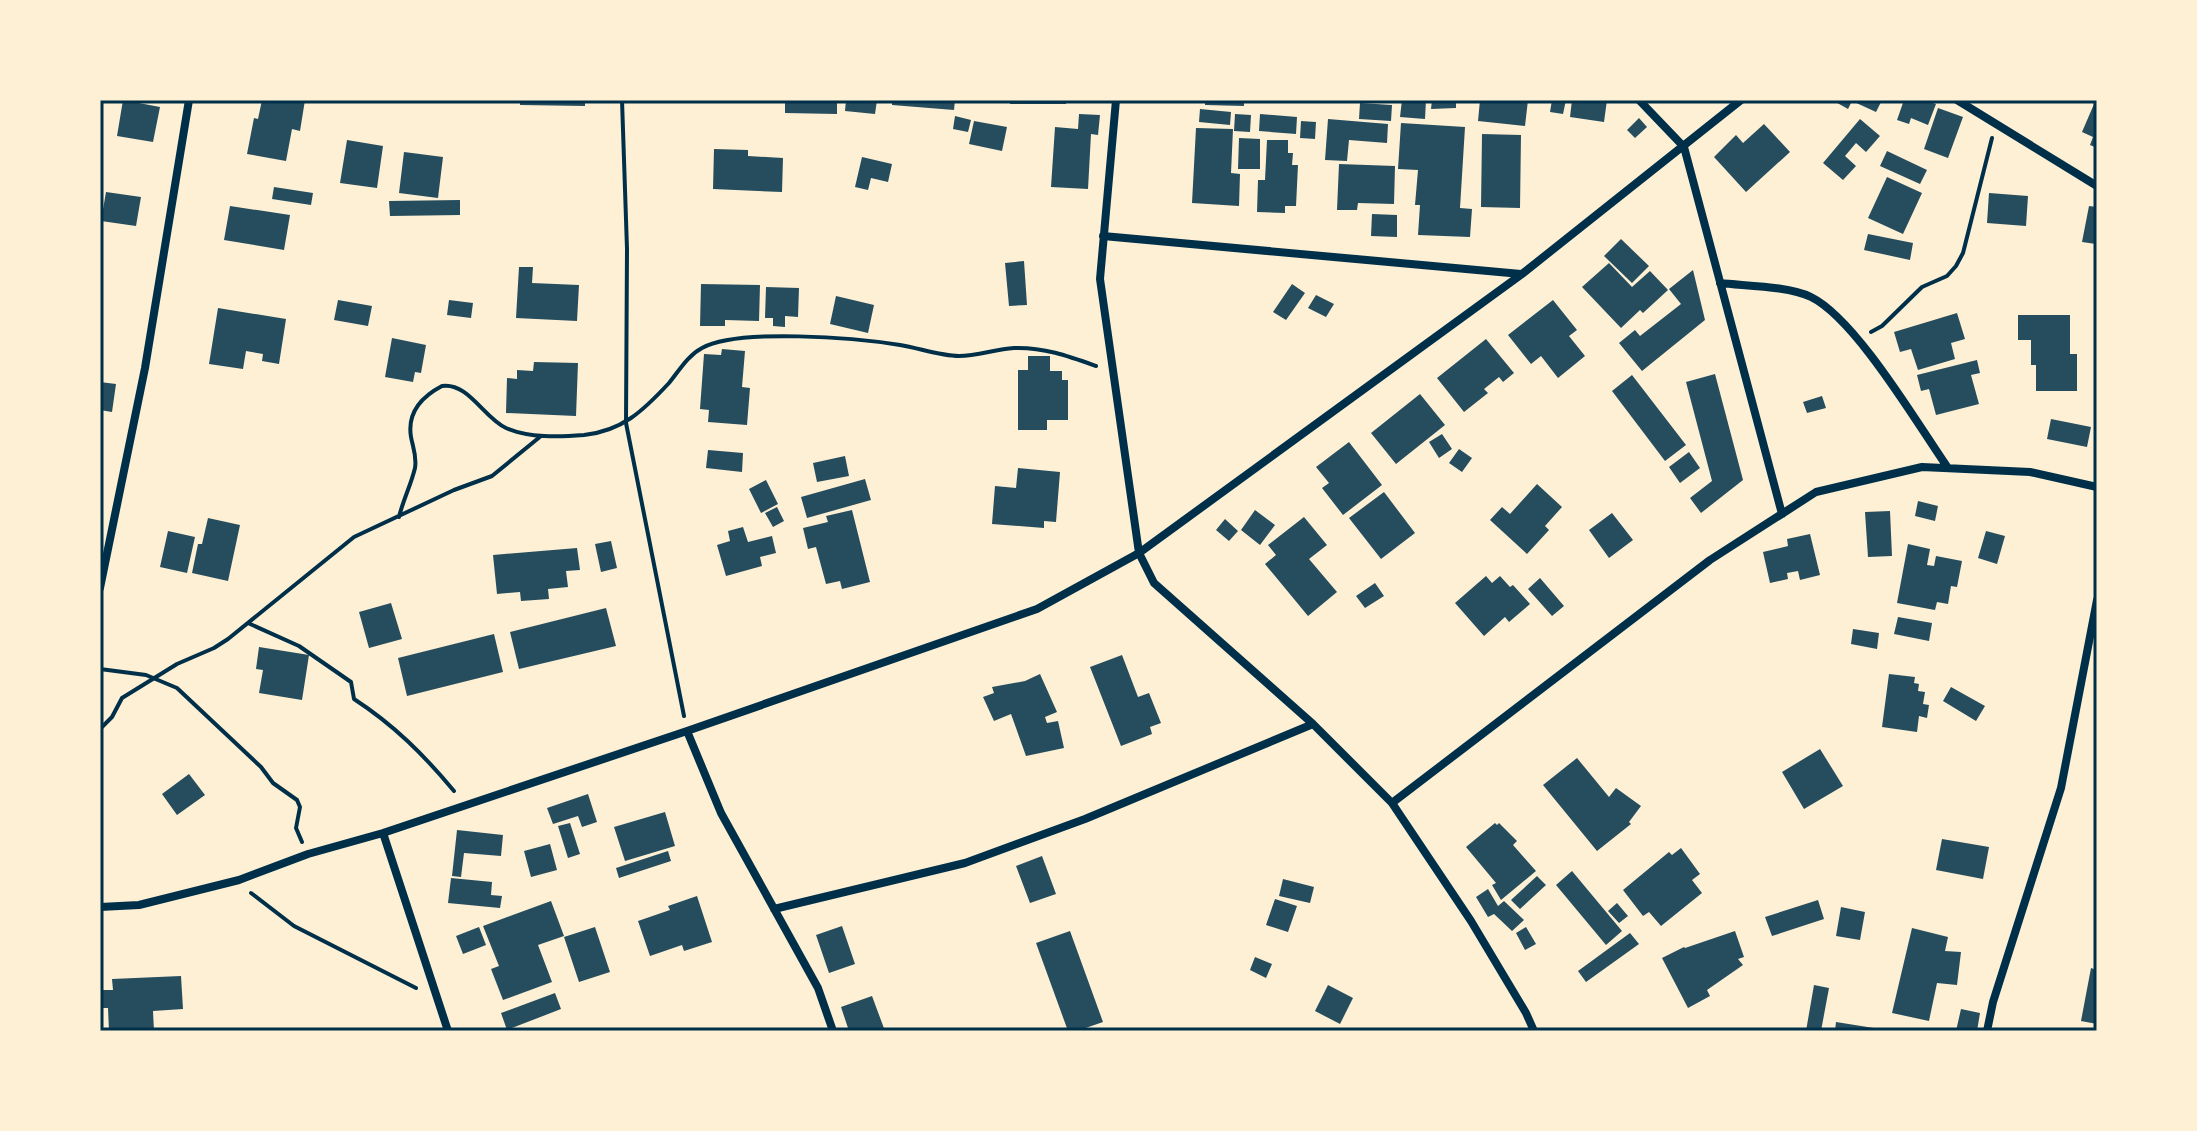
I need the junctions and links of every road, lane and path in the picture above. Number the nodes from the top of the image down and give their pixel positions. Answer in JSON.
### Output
{"nodes":[{"id":1,"x":189,"y":100,"type":"edge"},
{"id":2,"x":622,"y":100,"type":"edge"},
{"id":3,"x":1116,"y":100,"type":"edge"},
{"id":4,"x":1639,"y":100,"type":"edge"},
{"id":5,"x":1741,"y":100,"type":"edge"},
{"id":6,"x":1957,"y":100,"type":"edge"},
{"id":7,"x":1996,"y":123,"type":"junction"},
{"id":8,"x":1684,"y":147,"type":"junction"},
{"id":9,"x":2097,"y":186,"type":"edge"},
{"id":10,"x":1103,"y":236,"type":"junction"},
{"id":11,"x":1522,"y":274,"type":"junction"},
{"id":12,"x":1720,"y":283,"type":"junction"},
{"id":13,"x":1858,"y":339,"type":"junction"},
{"id":14,"x":1113,"y":372,"type":"junction"},
{"id":15,"x":626,"y":423,"type":"junction"},
{"id":16,"x":541,"y":436,"type":"junction"},
{"id":17,"x":1948,"y":468,"type":"junction"},
{"id":18,"x":2097,"y":487,"type":"edge"},
{"id":19,"x":1782,"y":514,"type":"junction"},
{"id":20,"x":399,"y":517,"type":"junction"},
{"id":21,"x":1139,"y":553,"type":"junction"},
{"id":22,"x":100,"y":588,"type":"edge"},
{"id":23,"x":2097,"y":600,"type":"edge"},
{"id":24,"x":248,"y":623,"type":"junction"},
{"id":25,"x":100,"y":669,"type":"edge"},
{"id":26,"x":153,"y":677,"type":"junction"},
{"id":27,"x":1313,"y":724,"type":"junction"},
{"id":28,"x":100,"y":729,"type":"edge"},
{"id":29,"x":687,"y":731,"type":"junction"},
{"id":30,"x":1392,"y":803,"type":"junction"},
{"id":31,"x":465,"y":805,"type":"junction"},
{"id":32,"x":383,"y":833,"type":"junction"},
{"id":33,"x":308,"y":854,"type":"junction"},
{"id":34,"x":239,"y":880,"type":"junction"},
{"id":35,"x":100,"y":907,"type":"edge"},
{"id":36,"x":774,"y":909,"type":"junction"},
{"id":37,"x":438,"y":999,"type":"junction"},
{"id":38,"x":448,"y":1031,"type":"edge"},
{"id":39,"x":833,"y":1031,"type":"edge"},
{"id":40,"x":1534,"y":1031,"type":"edge"},
{"id":41,"x":1987,"y":1031,"type":"edge"}],
"edges":[{"from":1,"to":22,"type":"street"},
{"from":2,"to":15,"type":"path"},
{"from":3,"to":10,"type":"street"},
{"from":4,"to":8,"type":"street"},
{"from":5,"to":8,"type":"street"},
{"from":6,"to":7,"type":"street"},
{"from":7,"to":9,"type":"street"},
{"from":7,"to":13,"type":"path"},
{"from":8,"to":11,"type":"street"},
{"from":8,"to":12,"type":"street"},
{"from":10,"to":11,"type":"street"},
{"from":10,"to":14,"type":"street"},
{"from":11,"to":21,"type":"street"},
{"from":12,"to":13,"type":"street"},
{"from":12,"to":19,"type":"street"},
{"from":13,"to":17,"type":"street"},
{"from":14,"to":15,"type":"path"},
{"from":14,"to":21,"type":"street"},
{"from":15,"to":16,"type":"path"},
{"from":15,"to":29,"type":"path"},
{"from":16,"to":20,"type":"path"},
{"from":16,"to":20,"type":"path"},
{"from":17,"to":18,"type":"street"},
{"from":17,"to":19,"type":"street"},
{"from":19,"to":30,"type":"street"},
{"from":20,"to":24,"type":"path"},
{"from":21,"to":27,"type":"street"},
{"from":21,"to":29,"type":"street"},
{"from":23,"to":41,"type":"street"},
{"from":24,"to":26,"type":"path"},
{"from":24,"to":31,"type":"path"},
{"from":25,"to":26,"type":"path"},
{"from":26,"to":28,"type":"path"},
{"from":26,"to":33,"type":"path"},
{"from":27,"to":30,"type":"street"},
{"from":27,"to":36,"type":"street"},
{"from":29,"to":31,"type":"street"},
{"from":29,"to":36,"type":"street"},
{"from":30,"to":40,"type":"street"},
{"from":31,"to":32,"type":"street"},
{"from":32,"to":33,"type":"street"},
{"from":32,"to":37,"type":"street"},
{"from":33,"to":34,"type":"street"},
{"from":34,"to":35,"type":"street"},
{"from":34,"to":37,"type":"path"},
{"from":36,"to":39,"type":"street"},
{"from":37,"to":38,"type":"street"}]}
